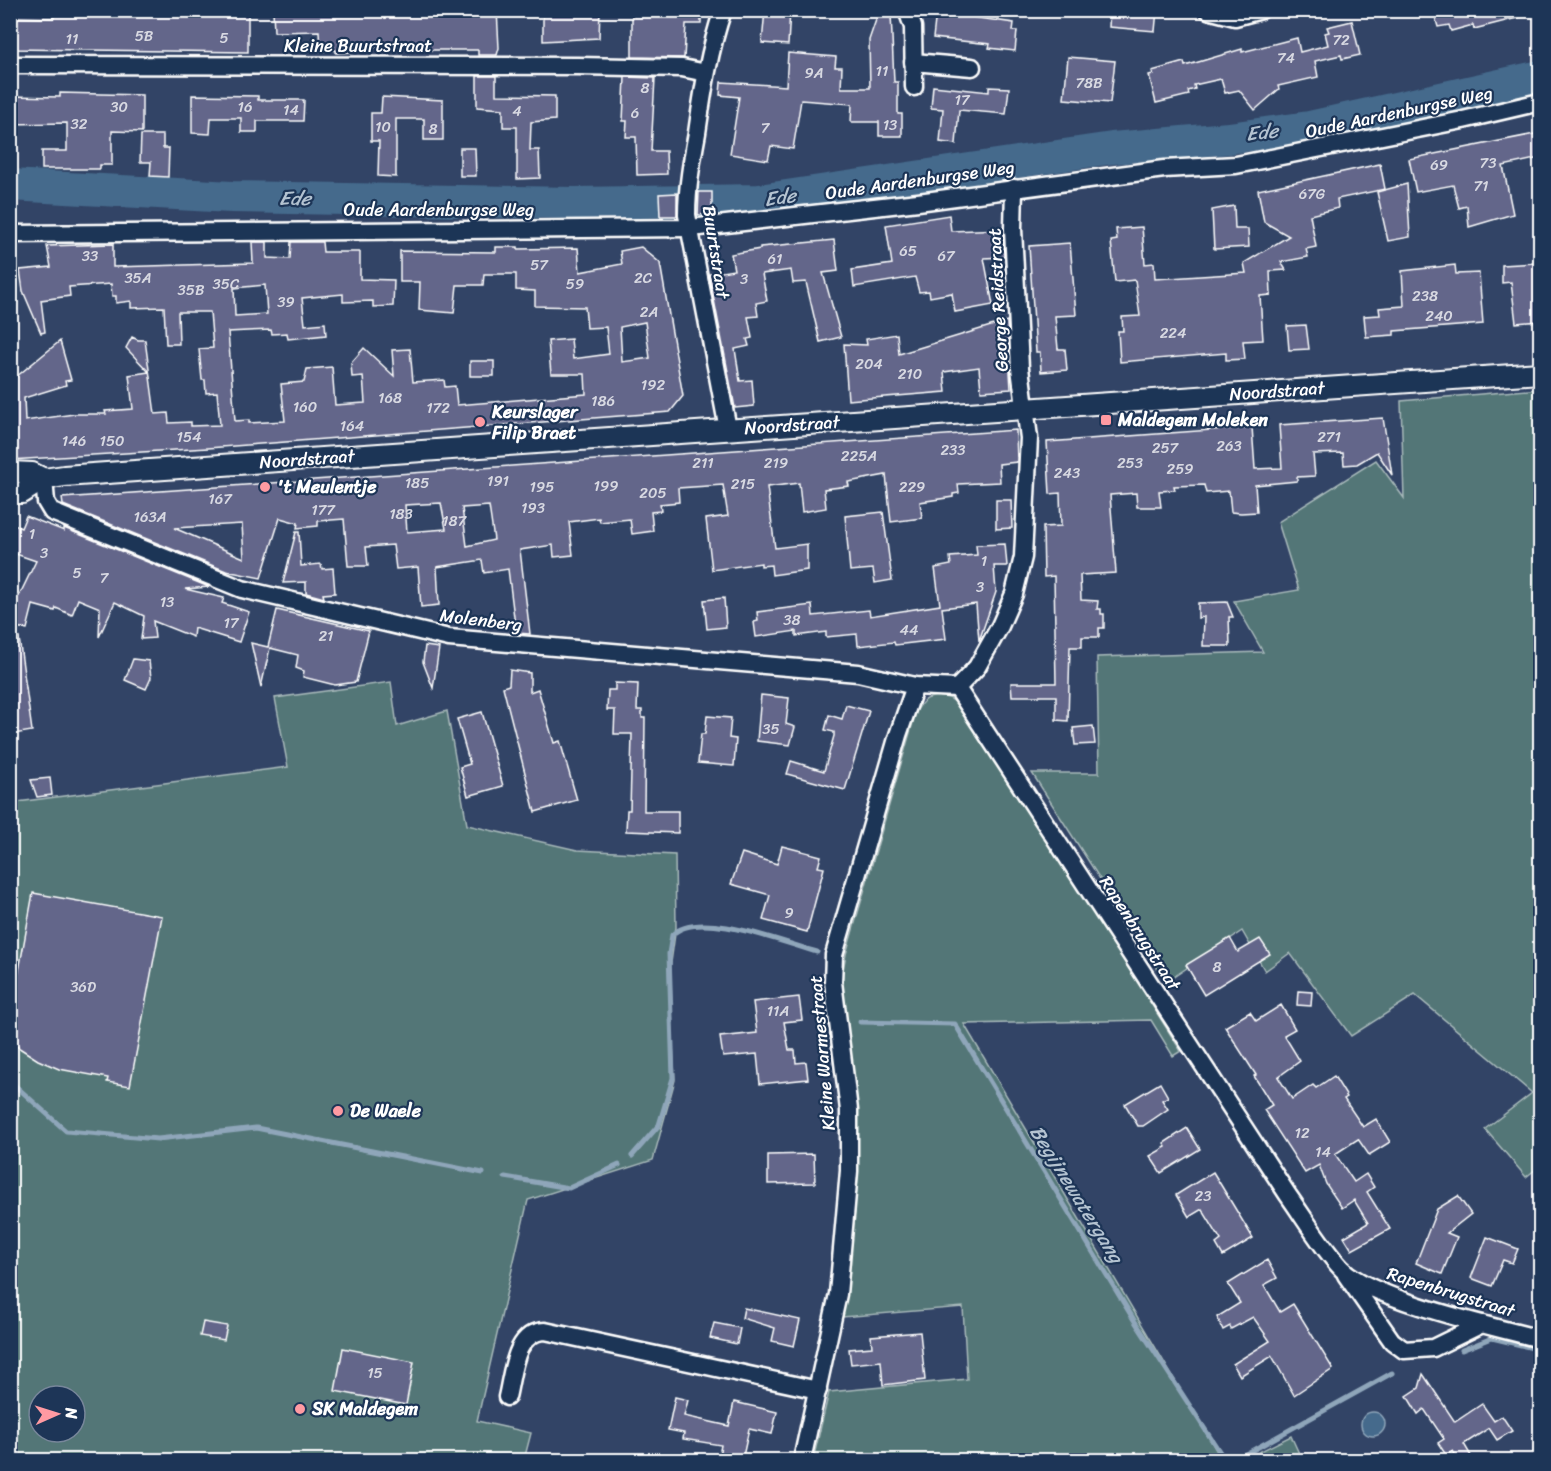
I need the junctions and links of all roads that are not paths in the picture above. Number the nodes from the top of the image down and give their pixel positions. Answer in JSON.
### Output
{"nodes":[{"id":1,"x":723,"y":10,"type":"edge"},
{"id":2,"x":907,"y":10,"type":"edge"},
{"id":3,"x":1208,"y":10,"type":"edge"},
{"id":4,"x":1261,"y":10,"type":"edge"},
{"id":5,"x":913,"y":62,"type":"junction"},
{"id":6,"x":10,"y":65,"type":"edge"},
{"id":7,"x":972,"y":67,"type":"dead end"},
{"id":8,"x":706,"y":73,"type":"junction"},
{"id":9,"x":914,"y":87,"type":"dead end"},
{"id":10,"x":1540,"y":102,"type":"edge"},
{"id":11,"x":1014,"y":188,"type":"junction"},
{"id":12,"x":689,"y":222,"type":"junction"},
{"id":13,"x":10,"y":234,"type":"edge"},
{"id":14,"x":1540,"y":373,"type":"edge"},
{"id":15,"x":1024,"y":410,"type":"junction"},
{"id":16,"x":728,"y":429,"type":"junction"},
{"id":17,"x":10,"y":472,"type":"edge"},
{"id":18,"x":44,"y":479,"type":"junction"},
{"id":19,"x":10,"y":493,"type":"edge"},
{"id":20,"x":915,"y":686,"type":"junction"},
{"id":21,"x":957,"y":688,"type":"junction"},
{"id":22,"x":1341,"y":1267,"type":"junction"},
{"id":23,"x":1482,"y":1324,"type":"junction"},
{"id":24,"x":1540,"y":1339,"type":"edge"},
{"id":25,"x":818,"y":1390,"type":"junction"},
{"id":26,"x":507,"y":1397,"type":"dead end"},
{"id":27,"x":802,"y":1461,"type":"edge"}],
"edges":[{"from":1,"to":8,"type":"street","name":"Buurtstraat"},
{"from":2,"to":5,"type":"street"},
{"from":3,"to":4,"type":"street"},
{"from":5,"to":7,"type":"street"},
{"from":5,"to":9,"type":"street"},
{"from":6,"to":8,"type":"street","name":"Kleine Buurtstraat"},
{"from":8,"to":12,"type":"street","name":"Buurtstraat"},
{"from":10,"to":11,"type":"street","name":"Oude Aardenburgse Weg"},
{"from":11,"to":12,"type":"street","name":"Oude Aardenburgse Weg"},
{"from":11,"to":15,"type":"street","name":"George Reidstraat"},
{"from":12,"to":13,"type":"street","name":"Oude Aardenburgse Weg"},
{"from":12,"to":16,"type":"street","name":"Buurtstraat"},
{"from":14,"to":15,"type":"street","name":"Noordstraat"},
{"from":15,"to":16,"type":"street","name":"Noordstraat"},
{"from":15,"to":21,"type":"street"},
{"from":16,"to":18,"type":"street","name":"Noordstraat"},
{"from":17,"to":18,"type":"street","name":"Noordstraat"},
{"from":18,"to":19,"type":"street","name":"Noordstraat"},
{"from":18,"to":20,"type":"street","name":"Molenberg"},
{"from":20,"to":21,"type":"street","name":"Molenberg"},
{"from":20,"to":25,"type":"street","name":"Kleine Warmestraat"},
{"from":21,"to":22,"type":"street","name":"Rapenbrugstraat"},
{"from":22,"to":23,"type":"street","name":"Rapenbrugstraat"},
{"from":22,"to":23,"type":"street"},
{"from":23,"to":24,"type":"street","name":"Rapenbrugstraat"},
{"from":25,"to":26,"type":"street"},
{"from":25,"to":27,"type":"street","name":"Kleine Warmestraat"}]}
